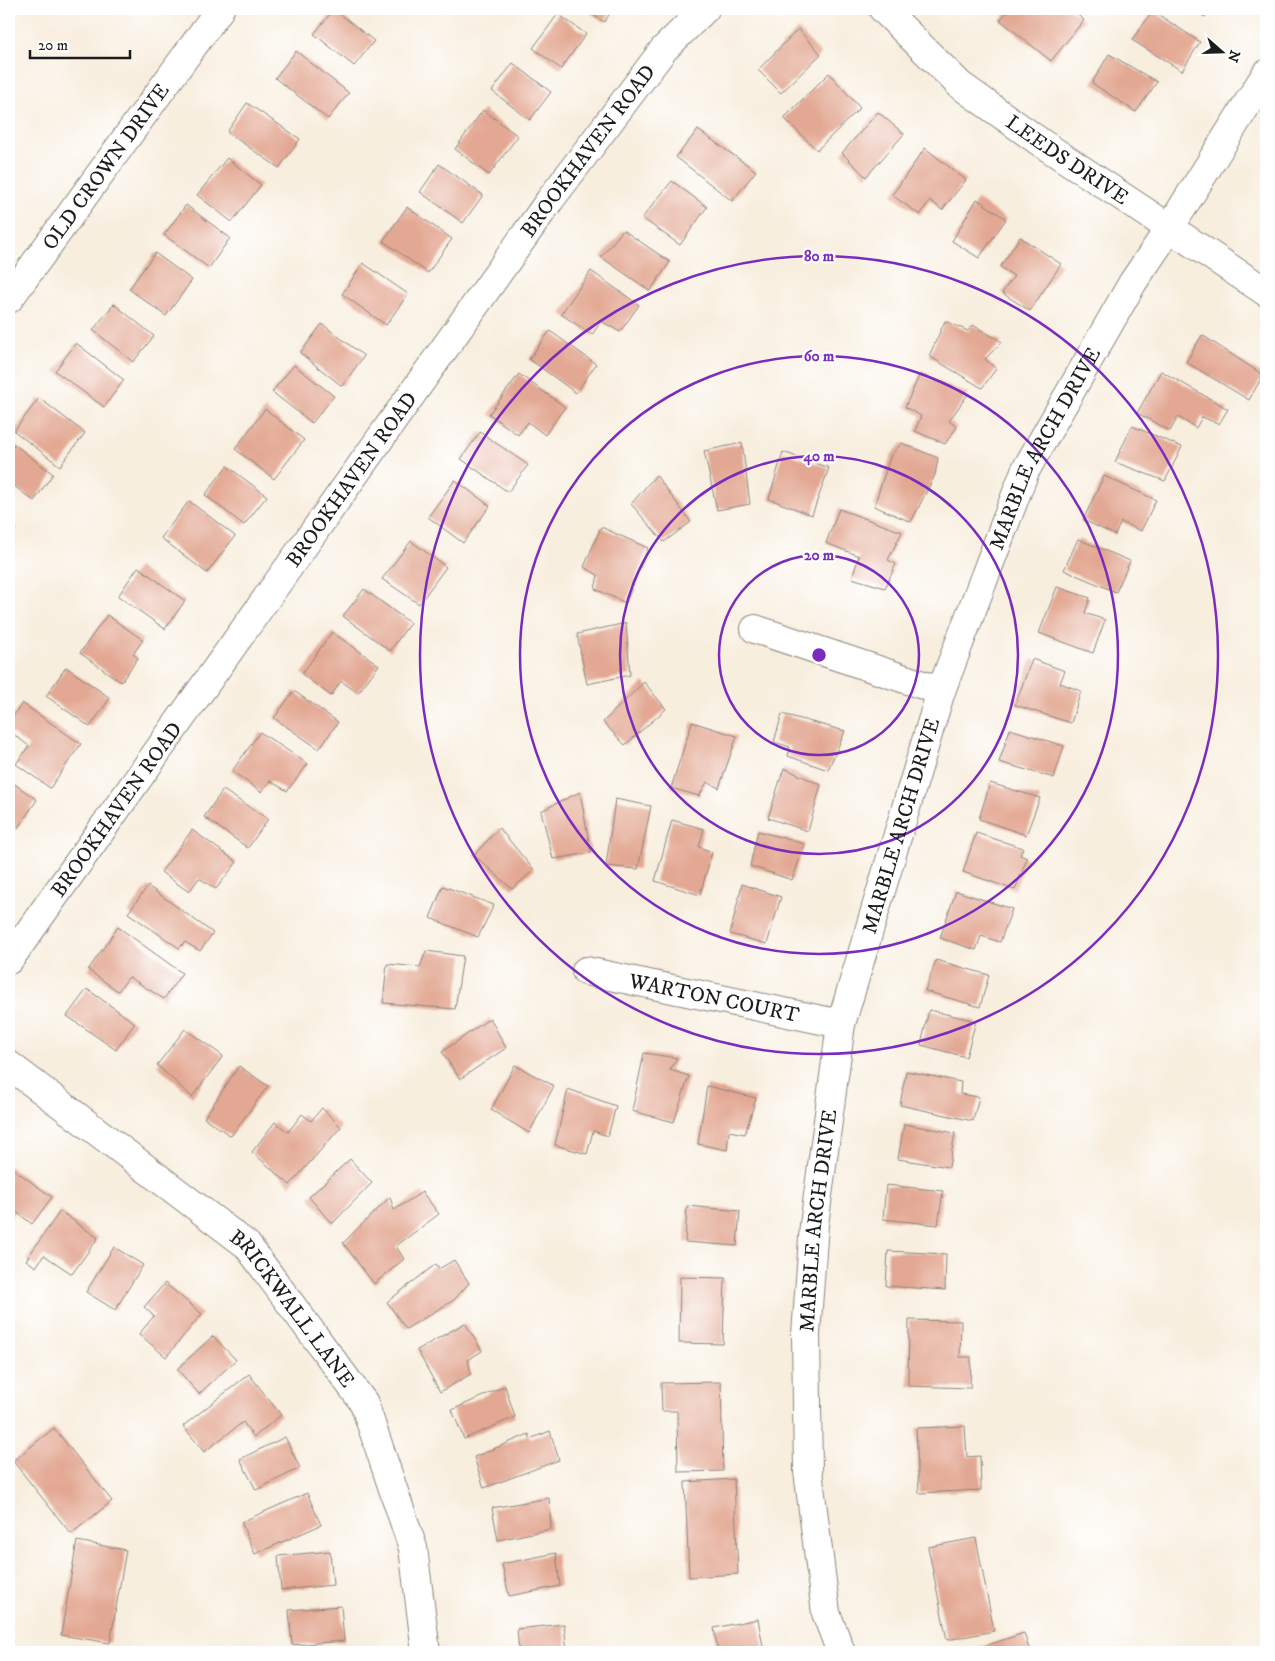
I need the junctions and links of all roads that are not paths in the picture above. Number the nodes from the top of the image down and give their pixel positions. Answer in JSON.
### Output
{"nodes":[{"id":1,"x":220,"y":9,"type":"edge"},
{"id":2,"x":705,"y":9,"type":"edge"},
{"id":3,"x":883,"y":9,"type":"edge"},
{"id":4,"x":1266,"y":74,"type":"edge"},
{"id":5,"x":1169,"y":229,"type":"junction"},
{"id":6,"x":1266,"y":292,"type":"edge"},
{"id":7,"x":9,"y":299,"type":"edge"},
{"id":8,"x":755,"y":629,"type":"dead end"},
{"id":9,"x":941,"y":690,"type":"junction"},
{"id":10,"x":9,"y":960,"type":"edge"},
{"id":11,"x":586,"y":971,"type":"dead end"},
{"id":12,"x":841,"y":1024,"type":"junction"},
{"id":13,"x":9,"y":1065,"type":"edge"},
{"id":14,"x":426,"y":1652,"type":"edge"},
{"id":15,"x":841,"y":1652,"type":"edge"}],
"edges":[{"from":1,"to":7,"type":"street","name":"OLD CROWN DRIVE"},
{"from":2,"to":10,"type":"street","name":"BROOKHAVEN ROAD"},
{"from":3,"to":5,"type":"street","name":"LEEDS DRIVE"},
{"from":4,"to":5,"type":"street","name":"MARBLE ARCH DRIVE"},
{"from":5,"to":6,"type":"street","name":"LEEDS DRIVE"},
{"from":5,"to":9,"type":"street","name":"MARBLE ARCH DRIVE"},
{"from":8,"to":9,"type":"street"},
{"from":9,"to":12,"type":"street","name":"MARBLE ARCH DRIVE"},
{"from":11,"to":12,"type":"street","name":"WARTON COURT"},
{"from":12,"to":15,"type":"street","name":"MARBLE ARCH DRIVE"},
{"from":13,"to":14,"type":"street","name":"BRICKWALL LANE"}]}
